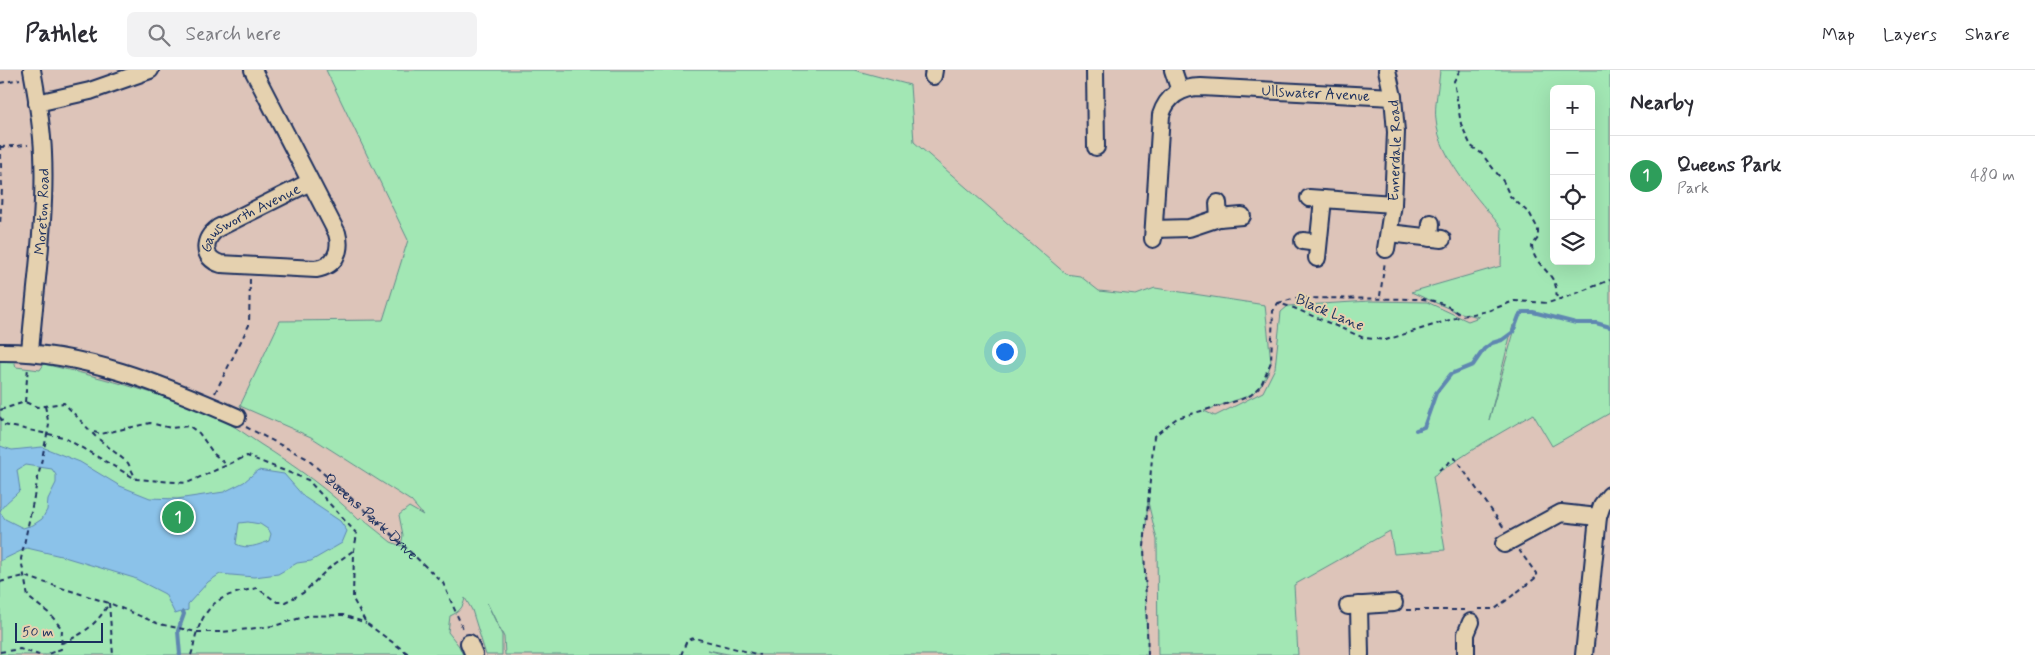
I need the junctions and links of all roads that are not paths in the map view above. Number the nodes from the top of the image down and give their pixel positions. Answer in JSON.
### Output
{"nodes":[{"id":1,"x":150,"y":70,"type":"edge"},
{"id":2,"x":253,"y":70,"type":"edge"},
{"id":3,"x":1095,"y":70,"type":"edge"},
{"id":4,"x":1173,"y":70,"type":"edge"},
{"id":5,"x":1387,"y":70,"type":"edge"},
{"id":6,"x":32,"y":73,"type":"edge"},
{"id":7,"x":1180,"y":91,"type":"junction"},
{"id":8,"x":1393,"y":97,"type":"junction"},
{"id":9,"x":37,"y":103,"type":"junction"},
{"id":10,"x":1096,"y":147,"type":"dead end"},
{"id":11,"x":310,"y":182,"type":"junction"},
{"id":12,"x":1392,"y":204,"type":"junction"},
{"id":13,"x":1242,"y":216,"type":"dead end"},
{"id":14,"x":1435,"y":233,"type":"dead end"},
{"id":15,"x":1313,"y":247,"type":"dead end"},
{"id":16,"x":0,"y":352,"type":"edge"},
{"id":17,"x":30,"y":352,"type":"junction"},
{"id":18,"x":234,"y":416,"type":"road end"},
{"id":19,"x":1610,"y":495,"type":"edge"},
{"id":20,"x":1598,"y":517,"type":"junction"},
{"id":21,"x":1508,"y":541,"type":"road end"},
{"id":22,"x":1394,"y":603,"type":"road end"},
{"id":23,"x":1470,"y":622,"type":"dead end"},
{"id":24,"x":1360,"y":655,"type":"edge"},
{"id":25,"x":1466,"y":655,"type":"edge"},
{"id":26,"x":1584,"y":655,"type":"edge"}],
"edges":[{"from":1,"to":9,"type":"street"},
{"from":2,"to":11,"type":"street","name":"Gawsworth Avenue"},
{"from":3,"to":10,"type":"street"},
{"from":4,"to":7,"type":"street"},
{"from":5,"to":8,"type":"street","name":"Ennerdale Road"},
{"from":6,"to":9,"type":"street","name":"Moreton Road"},
{"from":7,"to":8,"type":"street","name":"Ullswater Avenue"},
{"from":7,"to":13,"type":"street"},
{"from":8,"to":12,"type":"street","name":"Ennerdale Road"},
{"from":9,"to":17,"type":"street","name":"Moreton Road"},
{"from":11,"to":11,"type":"street","name":"Gawsworth Avenue"},
{"from":12,"to":14,"type":"street","name":"Ennerdale Road"},
{"from":12,"to":15,"type":"street"},
{"from":16,"to":17,"type":"street"},
{"from":17,"to":18,"type":"street"},
{"from":19,"to":20,"type":"street"},
{"from":20,"to":21,"type":"street"},
{"from":20,"to":26,"type":"street"},
{"from":22,"to":24,"type":"street"},
{"from":23,"to":25,"type":"street"}]}
